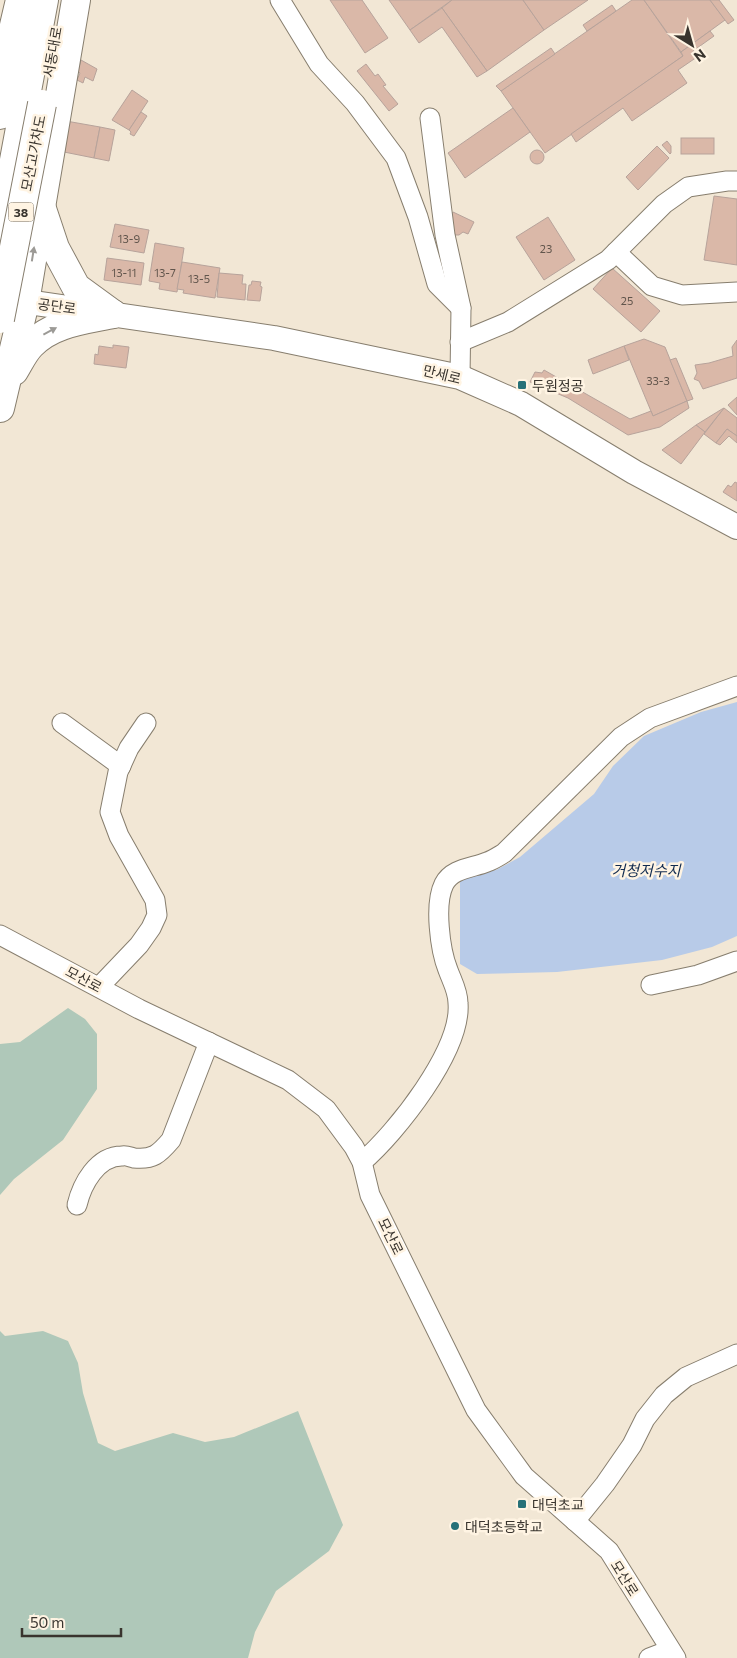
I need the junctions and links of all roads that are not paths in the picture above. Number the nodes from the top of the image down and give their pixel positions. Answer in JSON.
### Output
{"nodes":[{"id":1,"x":20,"y":0,"type":"edge"},
{"id":2,"x":44,"y":0,"type":"edge"},
{"id":3,"x":62,"y":0,"type":"edge"},
{"id":4,"x":76,"y":0,"type":"edge"},
{"id":5,"x":280,"y":0,"type":"edge"},
{"id":6,"x":34,"y":103,"type":"junction"},
{"id":7,"x":0,"y":115,"type":"edge"},
{"id":8,"x":430,"y":118,"type":"dead end"},
{"id":9,"x":737,"y":181,"type":"edge"},
{"id":10,"x":41,"y":205,"type":"junction"},
{"id":11,"x":0,"y":235,"type":"edge"},
{"id":12,"x":616,"y":252,"type":"junction"},
{"id":13,"x":737,"y":292,"type":"edge"},
{"id":14,"x":13,"y":300,"type":"edge"},
{"id":15,"x":461,"y":308,"type":"junction"},
{"id":16,"x":113,"y":314,"type":"junction"},
{"id":17,"x":0,"y":319,"type":"edge"},
{"id":18,"x":460,"y":342,"type":"junction"},
{"id":19,"x":460,"y":377,"type":"junction"},
{"id":20,"x":7,"y":380,"type":"junction"},
{"id":21,"x":0,"y":408,"type":"edge"},
{"id":22,"x":737,"y":528,"type":"edge"},
{"id":23,"x":737,"y":686,"type":"edge"},
{"id":24,"x":62,"y":723,"type":"dead end"},
{"id":25,"x":146,"y":723,"type":"dead end"},
{"id":26,"x":121,"y":766,"type":"junction"},
{"id":27,"x":0,"y":935,"type":"edge"},
{"id":28,"x":737,"y":961,"type":"edge"},
{"id":29,"x":651,"y":986,"type":"dead end"},
{"id":30,"x":99,"y":987,"type":"junction"},
{"id":31,"x":209,"y":1042,"type":"junction"},
{"id":32,"x":362,"y":1162,"type":"junction"},
{"id":33,"x":76,"y":1204,"type":"dead end"},
{"id":34,"x":737,"y":1354,"type":"edge"},
{"id":35,"x":575,"y":1522,"type":"junction"},
{"id":36,"x":662,"y":1657,"type":"edge"}],
"edges":[{"from":1,"to":7,"type":"highway"},
{"from":2,"to":6,"type":"highway","name":"서동대로","number":"38"},
{"from":3,"to":6,"type":"highway","name":"서동대로","number":"38"},
{"from":4,"to":10,"type":"highway"},
{"from":5,"to":15,"type":"street"},
{"from":6,"to":11,"type":"highway","name":"모산고가차도","number":"38"},
{"from":6,"to":17,"type":"highway","name":"모산고가차도","number":"38","bridge":true},
{"from":8,"to":15,"type":"street"},
{"from":9,"to":12,"type":"street"},
{"from":14,"to":10,"type":"highway","one_way":true},
{"from":10,"to":16,"type":"highway"},
{"from":12,"to":13,"type":"street"},
{"from":12,"to":18,"type":"street"},
{"from":14,"to":16,"type":"main road","name":"공단로"},
{"from":14,"to":20,"type":"highway"},
{"from":15,"to":18,"type":"street"},
{"from":16,"to":19,"type":"main road","name":"만세로"},
{"from":20,"to":16,"type":"highway","one_way":true},
{"from":18,"to":19,"type":"street"},
{"from":19,"to":22,"type":"main road","name":"만세로"},
{"from":20,"to":21,"type":"highway"},
{"from":23,"to":32,"type":"street"},
{"from":24,"to":26,"type":"street"},
{"from":25,"to":26,"type":"street"},
{"from":26,"to":30,"type":"street"},
{"from":27,"to":30,"type":"street","name":"모산로"},
{"from":28,"to":29,"type":"street"},
{"from":30,"to":31,"type":"street","name":"모산로"},
{"from":31,"to":32,"type":"street","name":"모산로"},
{"from":31,"to":33,"type":"street"},
{"from":32,"to":35,"type":"street","name":"모산로"},
{"from":34,"to":35,"type":"street"},
{"from":35,"to":36,"type":"street","name":"모산로"}]}
